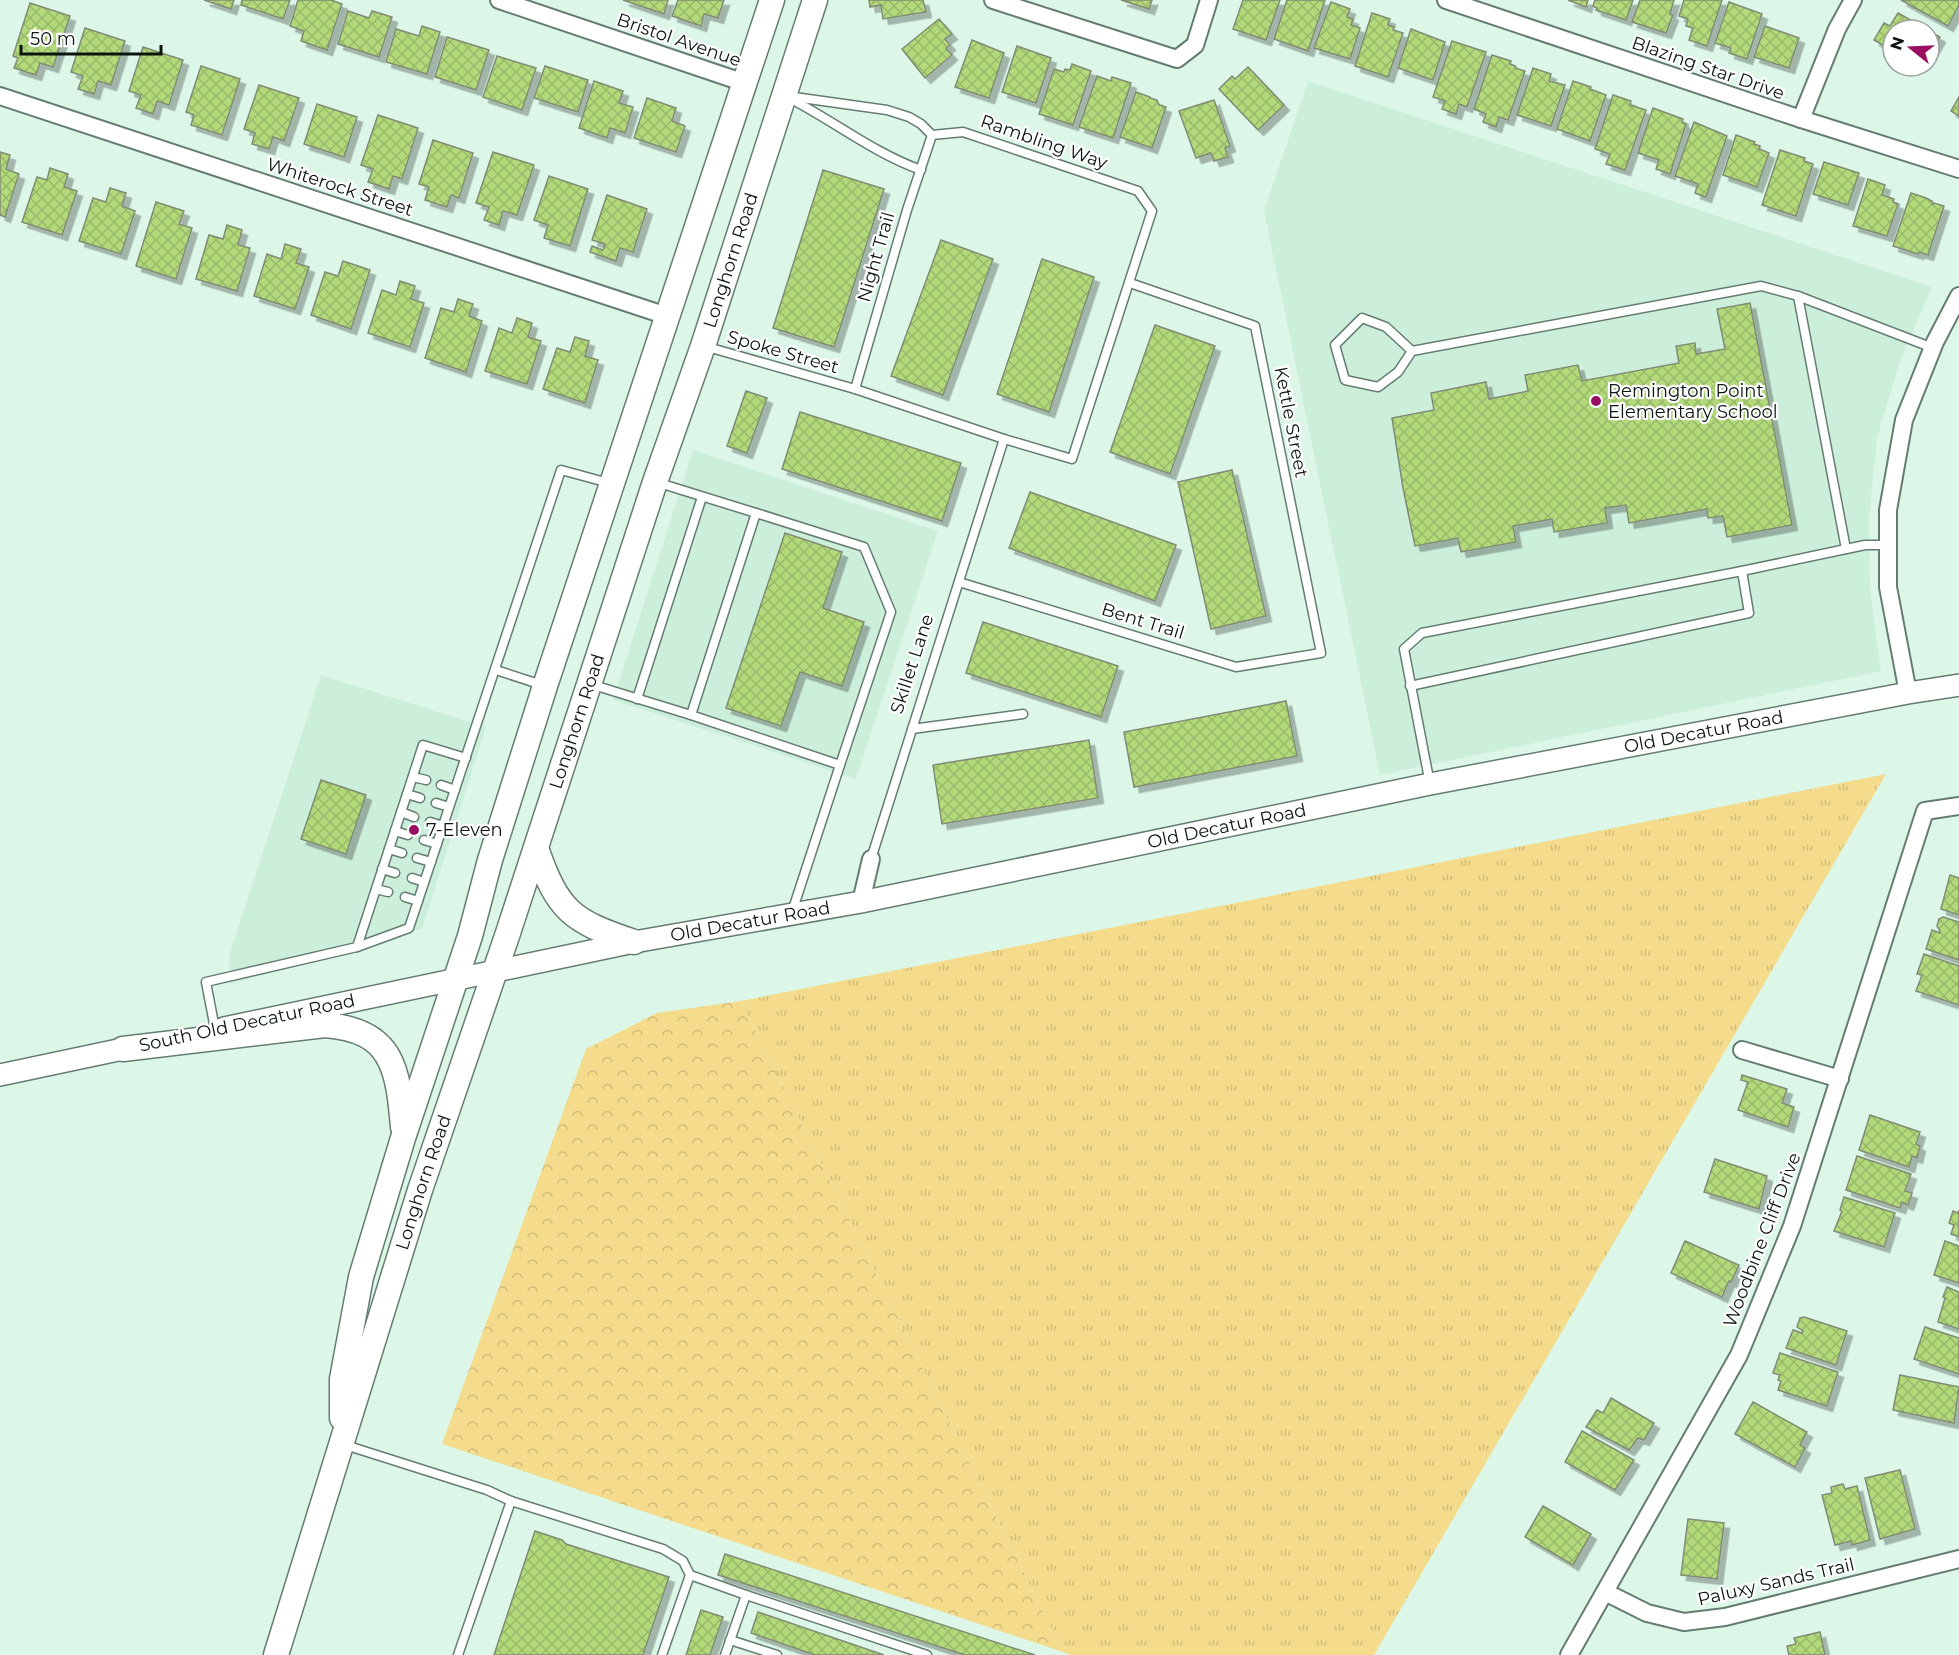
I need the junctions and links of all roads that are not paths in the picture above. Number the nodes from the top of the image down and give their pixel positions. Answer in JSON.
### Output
{"nodes":[{"id":1,"x":499,"y":0,"type":"edge"},
{"id":2,"x":772,"y":0,"type":"edge"},
{"id":3,"x":815,"y":0,"type":"edge"},
{"id":4,"x":993,"y":0,"type":"edge"},
{"id":5,"x":1209,"y":0,"type":"edge"},
{"id":6,"x":1446,"y":0,"type":"edge"},
{"id":7,"x":1853,"y":0,"type":"edge"},
{"id":8,"x":745,"y":83,"type":"junction"},
{"id":9,"x":783,"y":95,"type":"junction"},
{"id":10,"x":0,"y":96,"type":"edge"},
{"id":11,"x":1801,"y":119,"type":"junction"},
{"id":12,"x":932,"y":135,"type":"junction"},
{"id":13,"x":1959,"y":169,"type":"edge"},
{"id":14,"x":921,"y":170,"type":"junction"},
{"id":15,"x":1130,"y":283,"type":"junction"},
{"id":16,"x":1798,"y":296,"type":"junction"},
{"id":17,"x":1959,"y":296,"type":"edge"},
{"id":18,"x":667,"y":316,"type":"junction"},
{"id":19,"x":703,"y":346,"type":"junction"},
{"id":20,"x":1933,"y":348,"type":"junction"},
{"id":21,"x":1412,"y":351,"type":"junction"},
{"id":22,"x":855,"y":389,"type":"junction"},
{"id":23,"x":1004,"y":439,"type":"junction"},
{"id":24,"x":615,"y":476,"type":"junction"},
{"id":25,"x":655,"y":482,"type":"junction"},
{"id":26,"x":702,"y":497,"type":"junction"},
{"id":27,"x":756,"y":513,"type":"junction"},
{"id":28,"x":1888,"y":545,"type":"junction"},
{"id":29,"x":1846,"y":549,"type":"junction"},
{"id":30,"x":1742,"y":571,"type":"junction"},
{"id":31,"x":959,"y":582,"type":"junction"},
{"id":32,"x":1321,"y":653,"type":"joint"},
{"id":33,"x":496,"y":670,"type":"junction"},
{"id":34,"x":589,"y":684,"type":"junction"},
{"id":35,"x":1959,"y":685,"type":"edge"},
{"id":36,"x":545,"y":686,"type":"junction"},
{"id":37,"x":1410,"y":686,"type":"junction"},
{"id":38,"x":1908,"y":693,"type":"junction"},
{"id":39,"x":637,"y":699,"type":"junction"},
{"id":40,"x":1023,"y":714,"type":"dead end"},
{"id":41,"x":691,"y":715,"type":"junction"},
{"id":42,"x":912,"y":729,"type":"junction"},
{"id":43,"x":466,"y":758,"type":"junction"},
{"id":44,"x":840,"y":765,"type":"junction"},
{"id":45,"x":413,"y":777,"type":"junction"},
{"id":46,"x":426,"y":780,"type":"dead end"},
{"id":47,"x":1430,"y":784,"type":"junction"},
{"id":48,"x":441,"y":785,"type":"dead end"},
{"id":49,"x":455,"y":790,"type":"junction"},
{"id":50,"x":407,"y":794,"type":"junction"},
{"id":51,"x":420,"y":798,"type":"dead end"},
{"id":52,"x":436,"y":803,"type":"dead end"},
{"id":53,"x":1959,"y":806,"type":"edge"},
{"id":54,"x":449,"y":807,"type":"junction"},
{"id":55,"x":401,"y":812,"type":"junction"},
{"id":56,"x":414,"y":817,"type":"dead end"},
{"id":57,"x":430,"y":822,"type":"dead end"},
{"id":58,"x":443,"y":826,"type":"junction"},
{"id":59,"x":395,"y":831,"type":"junction"},
{"id":60,"x":408,"y":835,"type":"dead end"},
{"id":61,"x":424,"y":840,"type":"dead end"},
{"id":62,"x":437,"y":844,"type":"junction"},
{"id":63,"x":536,"y":848,"type":"junction"},
{"id":64,"x":389,"y":849,"type":"junction"},
{"id":65,"x":402,"y":853,"type":"dead end"},
{"id":66,"x":417,"y":858,"type":"dead end"},
{"id":67,"x":871,"y":859,"type":"joint"},
{"id":68,"x":431,"y":862,"type":"junction"},
{"id":69,"x":382,"y":869,"type":"junction"},
{"id":70,"x":395,"y":873,"type":"dead end"},
{"id":71,"x":412,"y":878,"type":"dead end"},
{"id":72,"x":424,"y":882,"type":"junction"},
{"id":73,"x":376,"y":889,"type":"junction"},
{"id":74,"x":388,"y":892,"type":"dead end"},
{"id":75,"x":405,"y":897,"type":"dead end"},
{"id":76,"x":418,"y":901,"type":"junction"},
{"id":77,"x":861,"y":902,"type":"junction"},
{"id":78,"x":791,"y":915,"type":"junction"},
{"id":79,"x":634,"y":942,"type":"junction"},
{"id":80,"x":357,"y":947,"type":"junction"},
{"id":81,"x":494,"y":972,"type":"junction"},
{"id":82,"x":456,"y":978,"type":"junction"},
{"id":83,"x":215,"y":1029,"type":"junction"},
{"id":84,"x":123,"y":1049,"type":"junction"},
{"id":85,"x":1742,"y":1050,"type":"dead end"},
{"id":86,"x":0,"y":1075,"type":"edge"},
{"id":87,"x":1840,"y":1079,"type":"junction"},
{"id":88,"x":403,"y":1138,"type":"junction"},
{"id":89,"x":342,"y":1444,"type":"junction"},
{"id":90,"x":511,"y":1501,"type":"junction"},
{"id":91,"x":1959,"y":1559,"type":"edge"},
{"id":92,"x":690,"y":1575,"type":"junction"},
{"id":93,"x":1605,"y":1592,"type":"junction"},
{"id":94,"x":746,"y":1595,"type":"junction"},
{"id":95,"x":291,"y":1602,"type":"junction"},
{"id":96,"x":730,"y":1640,"type":"junction"},
{"id":97,"x":260,"y":1655,"type":"edge"},
{"id":98,"x":276,"y":1655,"type":"edge"},
{"id":99,"x":458,"y":1655,"type":"edge"},
{"id":100,"x":662,"y":1655,"type":"edge"},
{"id":101,"x":725,"y":1655,"type":"edge"},
{"id":102,"x":777,"y":1655,"type":"edge"},
{"id":103,"x":927,"y":1655,"type":"edge"},
{"id":104,"x":1569,"y":1655,"type":"edge"}],
"edges":[{"from":1,"to":8,"type":"street","name":"Bristol Avenue"},
{"from":2,"to":8,"type":"main road","name":"Longhorn Road"},
{"from":3,"to":9,"type":"main road","name":"Longhorn Road"},
{"from":4,"to":5,"type":"street"},
{"from":6,"to":11,"type":"street","name":"Blazing Star Drive"},
{"from":7,"to":11,"type":"street"},
{"from":8,"to":9,"type":"main road"},
{"from":8,"to":18,"type":"main road","name":"Longhorn Road"},
{"from":9,"to":12,"type":"lane"},
{"from":9,"to":14,"type":"lane"},
{"from":9,"to":19,"type":"main road","name":"Longhorn Road"},
{"from":10,"to":18,"type":"street","name":"Whiterock Street"},
{"from":11,"to":13,"type":"street","name":"Blazing Star Drive"},
{"from":12,"to":14,"type":"lane","name":"Night Trail"},
{"from":12,"to":15,"type":"lane","name":"Rambling Way"},
{"from":14,"to":22,"type":"lane","name":"Night Trail"},
{"from":15,"to":23,"type":"lane","name":"Rambling Way"},
{"from":15,"to":32,"type":"lane","name":"Kettle Street"},
{"from":16,"to":20,"type":"lane"},
{"from":16,"to":21,"type":"lane"},
{"from":16,"to":29,"type":"lane"},
{"from":17,"to":20,"type":"street"},
{"from":18,"to":24,"type":"main road","name":"Longhorn Road"},
{"from":19,"to":22,"type":"lane","name":"Spoke Street"},
{"from":19,"to":25,"type":"main road","name":"Longhorn Road"},
{"from":20,"to":28,"type":"street"},
{"from":21,"to":21,"type":"lane"},
{"from":22,"to":23,"type":"lane","name":"Spoke Street"},
{"from":23,"to":31,"type":"lane","name":"Skillet Lane"},
{"from":24,"to":25,"type":"main road"},
{"from":24,"to":33,"type":"lane"},
{"from":24,"to":36,"type":"main road","name":"Longhorn Road"},
{"from":25,"to":26,"type":"lane"},
{"from":25,"to":34,"type":"main road","name":"Longhorn Road"},
{"from":26,"to":27,"type":"lane"},
{"from":26,"to":39,"type":"lane"},
{"from":27,"to":41,"type":"lane"},
{"from":27,"to":44,"type":"lane"},
{"from":28,"to":29,"type":"lane"},
{"from":28,"to":38,"type":"street"},
{"from":29,"to":30,"type":"lane"},
{"from":30,"to":37,"type":"lane"},
{"from":30,"to":37,"type":"lane"},
{"from":31,"to":32,"type":"lane","name":"Bent Trail"},
{"from":31,"to":42,"type":"lane","name":"Skillet Lane"},
{"from":33,"to":36,"type":"lane"},
{"from":33,"to":43,"type":"lane"},
{"from":34,"to":39,"type":"lane"},
{"from":34,"to":63,"type":"main road","name":"Longhorn Road"},
{"from":35,"to":38,"type":"street","name":"Old Decatur Road"},
{"from":36,"to":82,"type":"main road","name":"Longhorn Road"},
{"from":37,"to":47,"type":"lane"},
{"from":38,"to":47,"type":"street","name":"Old Decatur Road"},
{"from":39,"to":41,"type":"lane"},
{"from":40,"to":42,"type":"lane"},
{"from":41,"to":44,"type":"lane"},
{"from":42,"to":67,"type":"lane","name":"Skillet Lane"},
{"from":43,"to":45,"type":"lane"},
{"from":43,"to":49,"type":"lane"},
{"from":44,"to":78,"type":"lane"},
{"from":45,"to":46,"type":"lane"},
{"from":45,"to":50,"type":"lane"},
{"from":47,"to":77,"type":"street","name":"Old Decatur Road"},
{"from":48,"to":49,"type":"lane"},
{"from":49,"to":54,"type":"lane"},
{"from":50,"to":51,"type":"lane"},
{"from":50,"to":55,"type":"lane"},
{"from":52,"to":54,"type":"lane"},
{"from":53,"to":87,"type":"street","name":"Woodbine Cliff Drive"},
{"from":54,"to":58,"type":"lane"},
{"from":55,"to":56,"type":"lane"},
{"from":55,"to":59,"type":"lane"},
{"from":57,"to":58,"type":"lane"},
{"from":58,"to":62,"type":"lane"},
{"from":59,"to":60,"type":"lane"},
{"from":59,"to":64,"type":"lane"},
{"from":61,"to":62,"type":"lane"},
{"from":62,"to":68,"type":"lane"},
{"from":63,"to":79,"type":"main road"},
{"from":63,"to":81,"type":"main road","name":"Longhorn Road"},
{"from":64,"to":65,"type":"lane"},
{"from":64,"to":69,"type":"lane"},
{"from":66,"to":68,"type":"lane"},
{"from":67,"to":77,"type":"street","name":"Skillet Lane"},
{"from":68,"to":72,"type":"lane"},
{"from":69,"to":70,"type":"lane"},
{"from":69,"to":73,"type":"lane"},
{"from":71,"to":72,"type":"lane"},
{"from":72,"to":76,"type":"lane"},
{"from":73,"to":74,"type":"lane"},
{"from":73,"to":80,"type":"lane"},
{"from":75,"to":76,"type":"lane"},
{"from":76,"to":80,"type":"lane"},
{"from":77,"to":78,"type":"street","name":"Old Decatur Road"},
{"from":78,"to":79,"type":"street","name":"Old Decatur Road"},
{"from":79,"to":81,"type":"street","name":"Old Decatur Road"},
{"from":80,"to":83,"type":"lane"},
{"from":81,"to":82,"type":"street","name":"South Old Decatur Road"},
{"from":81,"to":89,"type":"main road","name":"Longhorn Road"},
{"from":82,"to":83,"type":"street","name":"South Old Decatur Road"},
{"from":82,"to":88,"type":"main road","name":"Longhorn Road"},
{"from":83,"to":84,"type":"street","name":"South Old Decatur Road"},
{"from":84,"to":86,"type":"street","name":"South Old Decatur Road"},
{"from":84,"to":88,"type":"main road"},
{"from":85,"to":87,"type":"street"},
{"from":87,"to":93,"type":"street","name":"Woodbine Cliff Drive"},
{"from":88,"to":89,"type":"main road","name":"Longhorn Road"},
{"from":89,"to":90,"type":"lane"},
{"from":89,"to":95,"type":"main road","name":"Longhorn Road"},
{"from":90,"to":92,"type":"lane"},
{"from":90,"to":99,"type":"lane"},
{"from":91,"to":93,"type":"street","name":"Paluxy Sands Trail"},
{"from":92,"to":94,"type":"lane"},
{"from":92,"to":100,"type":"lane"},
{"from":93,"to":104,"type":"street","name":"Woodbine Cliff Drive"},
{"from":94,"to":96,"type":"lane"},
{"from":94,"to":103,"type":"lane"},
{"from":95,"to":97,"type":"main road","name":"Longhorn Road"},
{"from":95,"to":98,"type":"main road","name":"Longhorn Road"},
{"from":96,"to":101,"type":"lane"},
{"from":96,"to":102,"type":"lane"}]}
